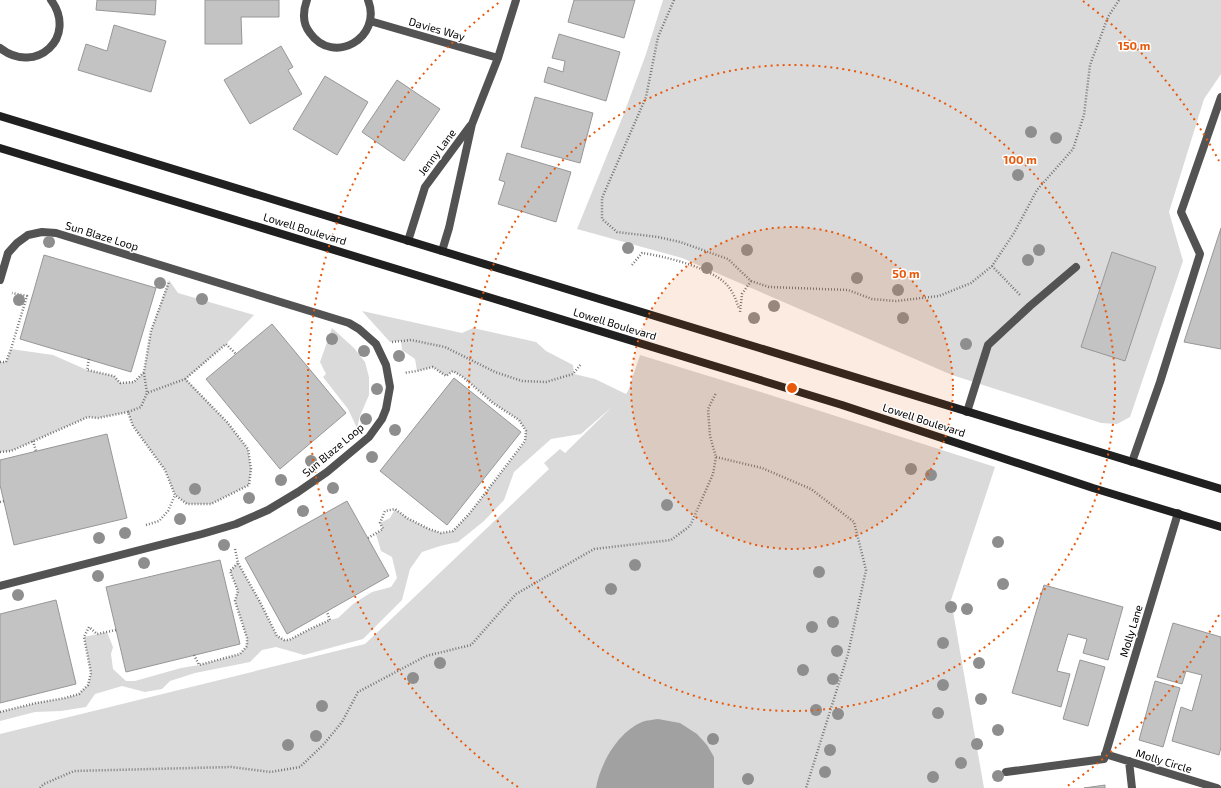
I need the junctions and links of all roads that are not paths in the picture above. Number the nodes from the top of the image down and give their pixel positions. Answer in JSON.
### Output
{"nodes":[{"id":1,"x":51,"y":0,"type":"edge"},
{"id":2,"x":307,"y":0,"type":"edge"},
{"id":3,"x":368,"y":0,"type":"edge"},
{"id":4,"x":516,"y":0,"type":"edge"},
{"id":5,"x":370,"y":21,"type":"junction"},
{"id":6,"x":0,"y":48,"type":"edge"},
{"id":7,"x":498,"y":58,"type":"junction"},
{"id":8,"x":1221,"y":97,"type":"edge"},
{"id":9,"x":0,"y":116,"type":"edge"},
{"id":10,"x":472,"y":124,"type":"junction"},
{"id":11,"x":0,"y":148,"type":"edge"},
{"id":12,"x":408,"y":241,"type":"junction"},
{"id":13,"x":442,"y":251,"type":"junction"},
{"id":14,"x":1076,"y":267,"type":"dead end"},
{"id":15,"x":0,"y":280,"type":"edge"},
{"id":16,"x":967,"y":412,"type":"junction"},
{"id":17,"x":1132,"y":462,"type":"junction"},
{"id":18,"x":1221,"y":489,"type":"edge"},
{"id":19,"x":1178,"y":513,"type":"junction"},
{"id":20,"x":1221,"y":526,"type":"edge"},
{"id":21,"x":0,"y":586,"type":"edge"},
{"id":22,"x":1105,"y":754,"type":"junction"},
{"id":23,"x":1129,"y":761,"type":"junction"},
{"id":24,"x":1006,"y":772,"type":"dead end"},
{"id":25,"x":1132,"y":788,"type":"edge"},
{"id":26,"x":1216,"y":788,"type":"edge"}],
"edges":[{"from":1,"to":6,"type":"street"},
{"from":2,"to":5,"type":"street"},
{"from":3,"to":5,"type":"street"},
{"from":4,"to":7,"type":"street","name":"Jenny Lane"},
{"from":5,"to":7,"type":"street","name":"Davies Way"},
{"from":7,"to":10,"type":"street","name":"Jenny Lane"},
{"from":8,"to":17,"type":"street"},
{"from":9,"to":12,"type":"main road","name":"Lowell Boulevard"},
{"from":10,"to":12,"type":"street","name":"Jenny Lane"},
{"from":10,"to":13,"type":"street","name":"Jenny Lane"},
{"from":11,"to":19,"type":"main road","name":"Lowell Boulevard"},
{"from":12,"to":13,"type":"main road","name":"Lowell Boulevard"},
{"from":13,"to":16,"type":"main road","name":"Lowell Boulevard"},
{"from":14,"to":16,"type":"street"},
{"from":15,"to":21,"type":"street","name":"Sun Blaze Loop"},
{"from":16,"to":17,"type":"main road","name":"Lowell Boulevard"},
{"from":17,"to":18,"type":"main road","name":"Lowell Boulevard"},
{"from":19,"to":20,"type":"main road","name":"Lowell Boulevard"},
{"from":19,"to":22,"type":"street","name":"Molly Lane"},
{"from":22,"to":23,"type":"street","name":"Molly Circle"},
{"from":22,"to":24,"type":"street"},
{"from":23,"to":25,"type":"street"},
{"from":23,"to":26,"type":"street","name":"Molly Circle"}]}
